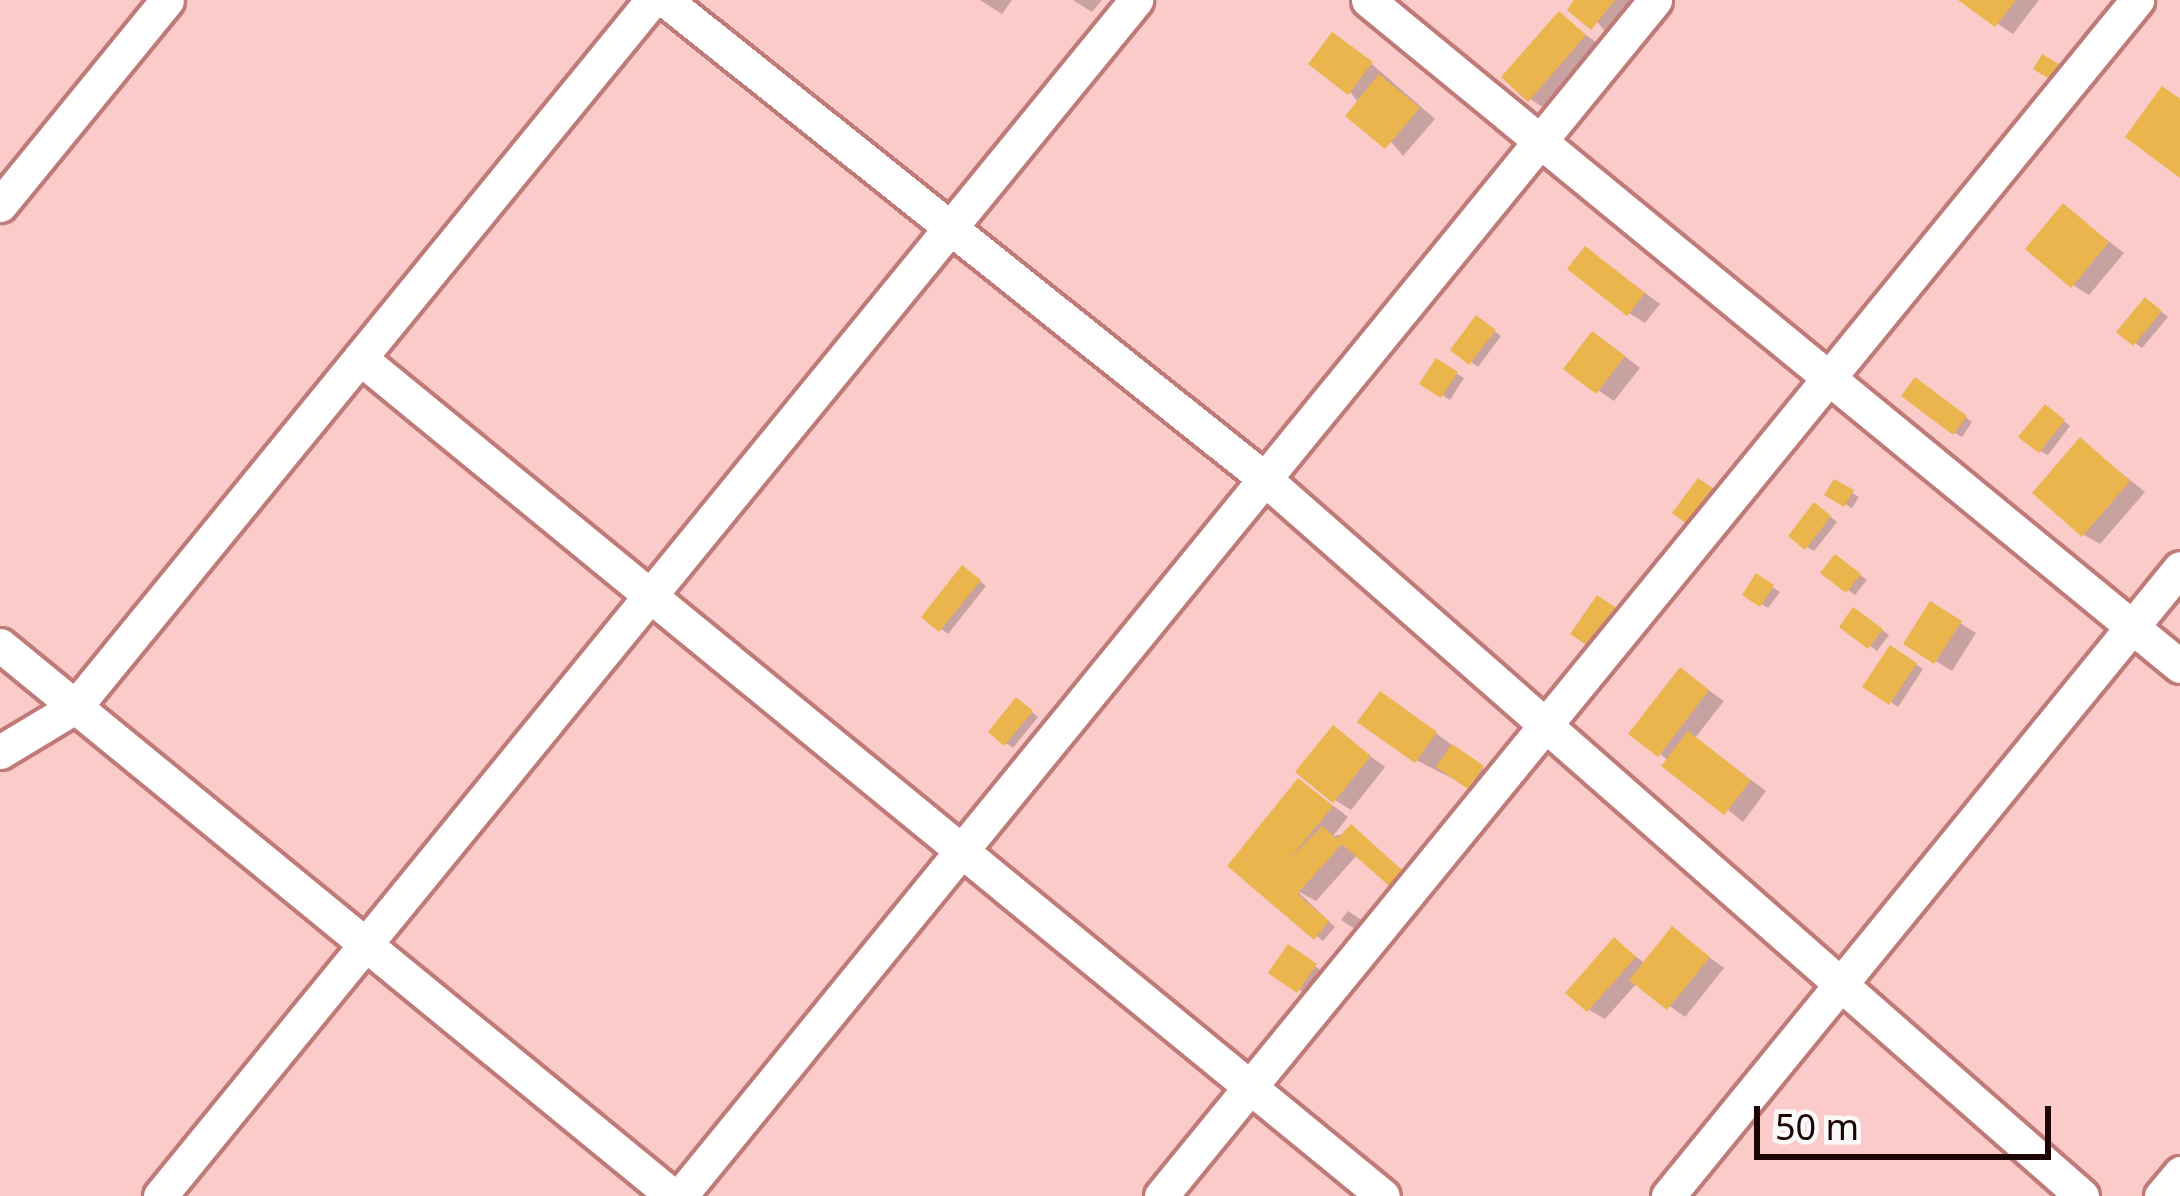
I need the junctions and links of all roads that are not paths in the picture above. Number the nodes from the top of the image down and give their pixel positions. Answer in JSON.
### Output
{"nodes":[{"id":1,"x":167,"y":0,"type":"edge"},
{"id":2,"x":652,"y":0,"type":"edge"},
{"id":3,"x":665,"y":0,"type":"edge"},
{"id":4,"x":1136,"y":0,"type":"edge"},
{"id":5,"x":1368,"y":0,"type":"edge"},
{"id":6,"x":1655,"y":0,"type":"edge"},
{"id":7,"x":2137,"y":0,"type":"edge"},
{"id":8,"x":1540,"y":141,"type":"junction"},
{"id":9,"x":0,"y":205,"type":"edge"},
{"id":10,"x":950,"y":228,"type":"junction"},
{"id":11,"x":360,"y":358,"type":"junction"},
{"id":12,"x":1829,"y":378,"type":"junction"},
{"id":13,"x":1264,"y":479,"type":"junction"},
{"id":14,"x":2180,"y":568,"type":"edge"},
{"id":15,"x":650,"y":596,"type":"junction"},
{"id":16,"x":2132,"y":627,"type":"junction"},
{"id":17,"x":0,"y":645,"type":"edge"},
{"id":18,"x":2180,"y":666,"type":"edge"},
{"id":19,"x":76,"y":707,"type":"junction"},
{"id":20,"x":1545,"y":725,"type":"junction"},
{"id":21,"x":0,"y":752,"type":"edge"},
{"id":22,"x":961,"y":851,"type":"junction"},
{"id":23,"x":365,"y":944,"type":"junction"},
{"id":24,"x":1841,"y":984,"type":"junction"},
{"id":25,"x":1250,"y":1087,"type":"junction"},
{"id":26,"x":2180,"y":1173,"type":"edge"},
{"id":27,"x":160,"y":1196,"type":"edge"},
{"id":28,"x":676,"y":1196,"type":"edge"},
{"id":29,"x":1161,"y":1196,"type":"edge"},
{"id":30,"x":1383,"y":1196,"type":"edge"},
{"id":31,"x":1668,"y":1196,"type":"edge"},
{"id":32,"x":2082,"y":1196,"type":"edge"},
{"id":33,"x":2161,"y":1196,"type":"edge"}],
"edges":[{"from":1,"to":9,"type":"street"},
{"from":2,"to":11,"type":"street"},
{"from":3,"to":10,"type":"street"},
{"from":4,"to":10,"type":"street"},
{"from":5,"to":8,"type":"street"},
{"from":6,"to":8,"type":"street"},
{"from":7,"to":12,"type":"street"},
{"from":8,"to":12,"type":"street"},
{"from":8,"to":13,"type":"street"},
{"from":10,"to":13,"type":"street"},
{"from":10,"to":15,"type":"street"},
{"from":11,"to":15,"type":"street"},
{"from":11,"to":19,"type":"street"},
{"from":12,"to":16,"type":"street"},
{"from":12,"to":20,"type":"street"},
{"from":13,"to":20,"type":"street"},
{"from":13,"to":22,"type":"street"},
{"from":14,"to":16,"type":"street"},
{"from":15,"to":22,"type":"street"},
{"from":15,"to":23,"type":"street"},
{"from":16,"to":18,"type":"street"},
{"from":16,"to":24,"type":"street"},
{"from":17,"to":19,"type":"street"},
{"from":19,"to":21,"type":"street"},
{"from":19,"to":23,"type":"street"},
{"from":20,"to":24,"type":"street"},
{"from":20,"to":25,"type":"street"},
{"from":22,"to":25,"type":"street"},
{"from":22,"to":28,"type":"street"},
{"from":23,"to":27,"type":"street"},
{"from":23,"to":28,"type":"street"},
{"from":24,"to":31,"type":"street"},
{"from":24,"to":32,"type":"street"},
{"from":25,"to":29,"type":"street"},
{"from":25,"to":30,"type":"street"},
{"from":26,"to":33,"type":"street"}]}
